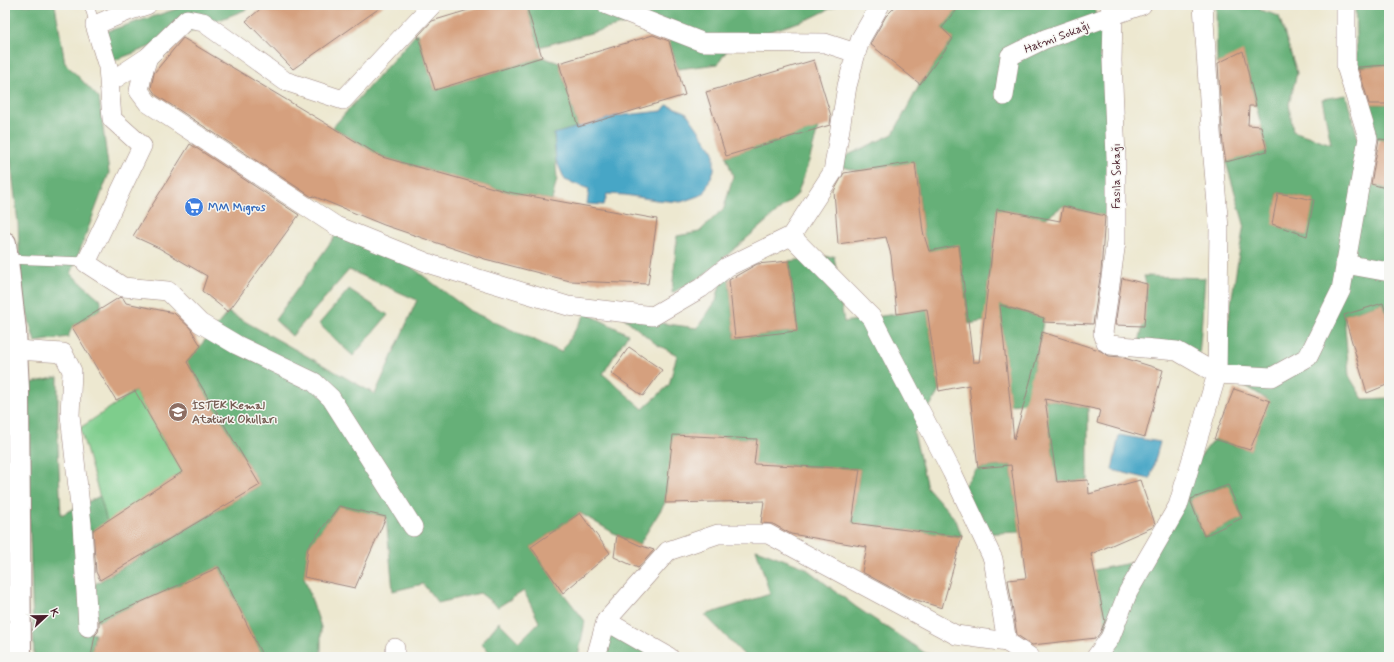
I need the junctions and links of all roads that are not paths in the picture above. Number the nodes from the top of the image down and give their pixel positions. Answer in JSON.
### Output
{"nodes":[{"id":1,"x":89,"y":5,"type":"edge"},
{"id":2,"x":147,"y":5,"type":"edge"},
{"id":3,"x":432,"y":5,"type":"edge"},
{"id":4,"x":607,"y":5,"type":"edge"},
{"id":5,"x":880,"y":5,"type":"edge"},
{"id":6,"x":1142,"y":5,"type":"edge"},
{"id":7,"x":1203,"y":5,"type":"edge"},
{"id":8,"x":1346,"y":5,"type":"edge"},
{"id":9,"x":1112,"y":10,"type":"edge"},
{"id":10,"x":95,"y":26,"type":"junction"},
{"id":11,"x":856,"y":53,"type":"junction"},
{"id":12,"x":148,"y":57,"type":"junction"},
{"id":13,"x":110,"y":82,"type":"junction"},
{"id":14,"x":1004,"y":96,"type":"dead end"},
{"id":15,"x":791,"y":236,"type":"junction"},
{"id":16,"x":6,"y":250,"type":"edge"},
{"id":17,"x":92,"y":260,"type":"junction"},
{"id":18,"x":1345,"y":264,"type":"junction"},
{"id":19,"x":1389,"y":272,"type":"edge"},
{"id":20,"x":16,"y":350,"type":"junction"},
{"id":21,"x":1217,"y":374,"type":"junction"},
{"id":22,"x":413,"y":527,"type":"dead end"},
{"id":23,"x":606,"y":621,"type":"junction"},
{"id":24,"x":88,"y":626,"type":"dead end"},
{"id":25,"x":1007,"y":642,"type":"junction"},
{"id":26,"x":20,"y":657,"type":"edge"},
{"id":27,"x":596,"y":657,"type":"edge"},
{"id":28,"x":669,"y":657,"type":"edge"},
{"id":29,"x":1030,"y":657,"type":"edge"},
{"id":30,"x":1096,"y":657,"type":"edge"}],
"edges":[{"from":1,"to":10,"type":"lane"},
{"from":2,"to":10,"type":"street"},
{"from":3,"to":12,"type":"street"},
{"from":4,"to":11,"type":"street"},
{"from":5,"to":11,"type":"street"},
{"from":6,"to":9,"type":"street","name":"Hatmi Sokağı"},
{"from":7,"to":21,"type":"street"},
{"from":8,"to":18,"type":"street"},
{"from":9,"to":14,"type":"street","name":"Hatmi Sokağı"},
{"from":9,"to":21,"type":"street","name":"Fasıla Sokağı"},
{"from":10,"to":13,"type":"street"},
{"from":11,"to":15,"type":"street"},
{"from":12,"to":13,"type":"street"},
{"from":12,"to":15,"type":"street"},
{"from":13,"to":17,"type":"street"},
{"from":15,"to":25,"type":"street"},
{"from":16,"to":17,"type":"lane"},
{"from":16,"to":20,"type":"main road"},
{"from":17,"to":22,"type":"street"},
{"from":18,"to":19,"type":"street"},
{"from":18,"to":21,"type":"street"},
{"from":20,"to":24,"type":"street"},
{"from":20,"to":26,"type":"main road"},
{"from":21,"to":30,"type":"street"},
{"from":23,"to":25,"type":"street"},
{"from":23,"to":27,"type":"street"},
{"from":23,"to":28,"type":"street"},
{"from":25,"to":29,"type":"street"}]}
